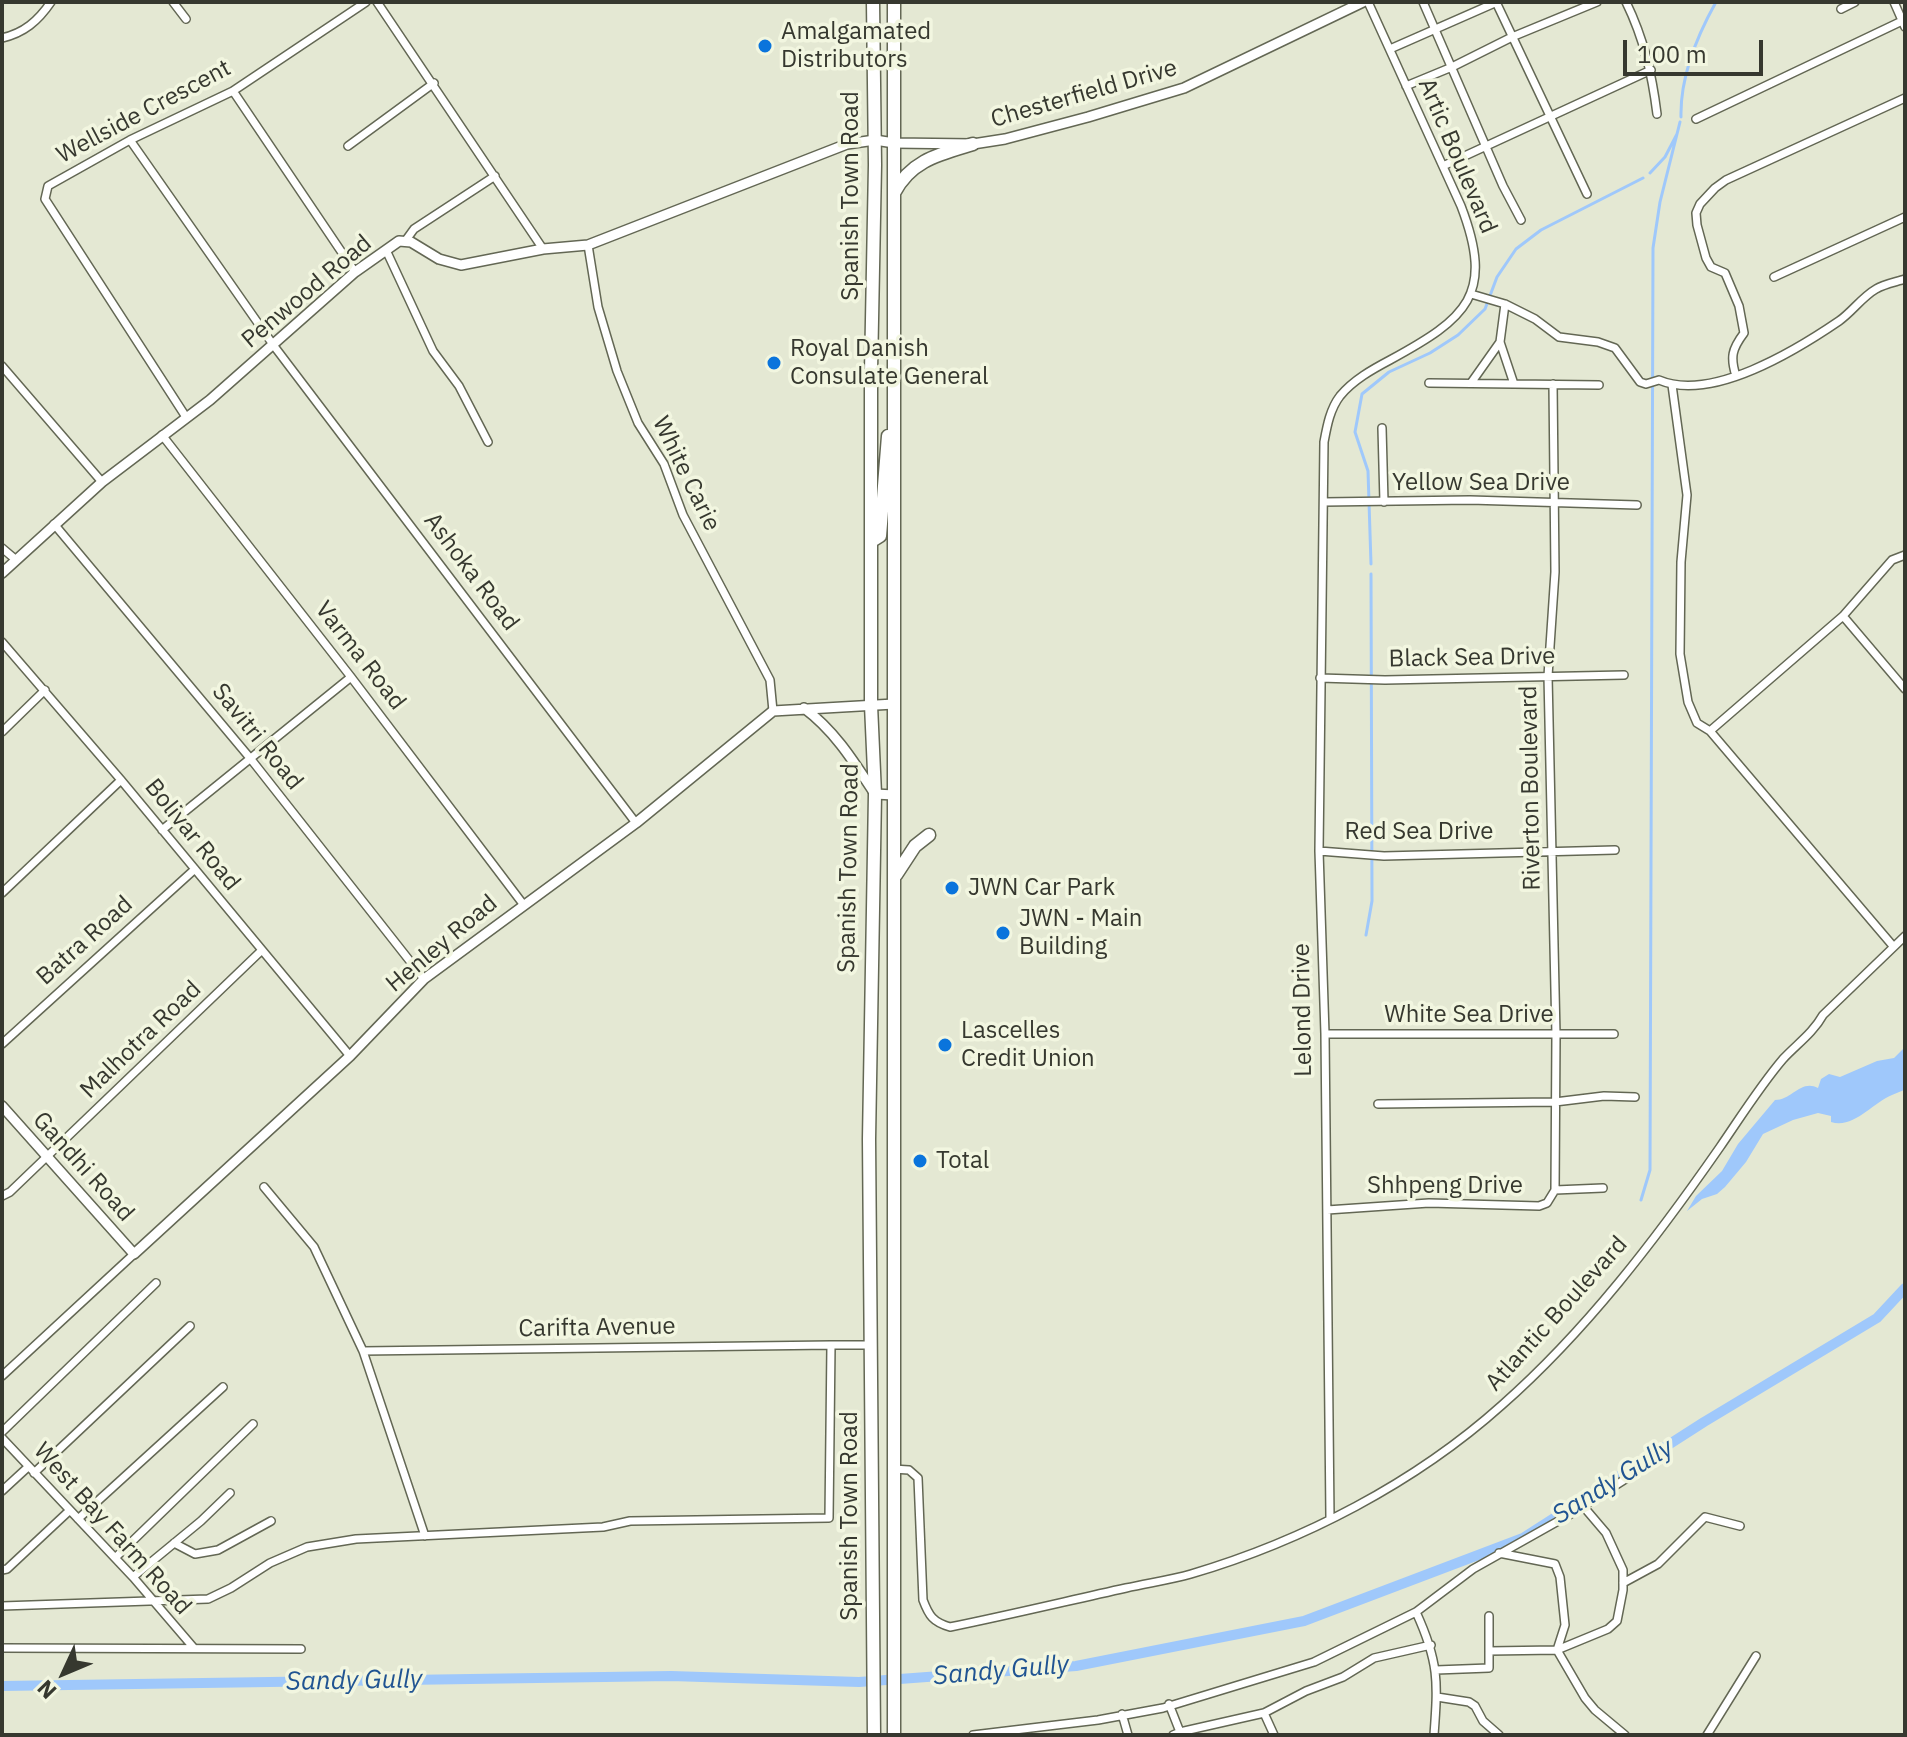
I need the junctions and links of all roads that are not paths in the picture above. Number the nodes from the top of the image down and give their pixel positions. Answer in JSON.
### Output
{"nodes":[{"id":1,"x":51,"y":2,"type":"edge"},
{"id":2,"x":173,"y":2,"type":"edge"},
{"id":3,"x":366,"y":2,"type":"edge"},
{"id":4,"x":377,"y":2,"type":"edge"},
{"id":5,"x":873,"y":2,"type":"edge"},
{"id":6,"x":894,"y":2,"type":"edge"},
{"id":7,"x":1366,"y":2,"type":"edge"},
{"id":8,"x":1423,"y":2,"type":"edge"},
{"id":9,"x":1496,"y":2,"type":"edge"},
{"id":10,"x":1597,"y":2,"type":"edge"},
{"id":11,"x":1626,"y":2,"type":"edge"},
{"id":12,"x":1855,"y":2,"type":"edge"},
{"id":13,"x":1894,"y":2,"type":"edge"},
{"id":14,"x":1841,"y":9,"type":"dead end"},
{"id":15,"x":186,"y":19,"type":"dead end"},
{"id":16,"x":1904,"y":24,"type":"edge"},
{"id":17,"x":1435,"y":30,"type":"junction"},
{"id":18,"x":1512,"y":37,"type":"junction"},
{"id":19,"x":2,"y":38,"type":"edge"},
{"id":20,"x":1390,"y":49,"type":"junction"},
{"id":21,"x":1452,"y":67,"type":"junction"},
{"id":22,"x":1651,"y":70,"type":"junction"},
{"id":23,"x":434,"y":83,"type":"junction"},
{"id":24,"x":1406,"y":86,"type":"junction"},
{"id":25,"x":233,"y":91,"type":"junction"},
{"id":26,"x":1905,"y":98,"type":"edge"},
{"id":27,"x":1657,"y":114,"type":"dead end"},
{"id":28,"x":1549,"y":116,"type":"junction"},
{"id":29,"x":1696,"y":119,"type":"dead end"},
{"id":30,"x":130,"y":140,"type":"junction"},
{"id":31,"x":875,"y":140,"type":"junction"},
{"id":32,"x":894,"y":143,"type":"junction"},
{"id":33,"x":973,"y":144,"type":"junction"},
{"id":34,"x":1486,"y":145,"type":"junction"},
{"id":35,"x":348,"y":146,"type":"dead end"},
{"id":36,"x":1443,"y":166,"type":"junction"},
{"id":37,"x":495,"y":176,"type":"junction"},
{"id":38,"x":1587,"y":194,"type":"dead end"},
{"id":39,"x":893,"y":195,"type":"junction"},
{"id":40,"x":1905,"y":217,"type":"edge"},
{"id":41,"x":1521,"y":220,"type":"dead end"},
{"id":42,"x":406,"y":240,"type":"junction"},
{"id":43,"x":588,"y":245,"type":"junction"},
{"id":44,"x":543,"y":249,"type":"junction"},
{"id":45,"x":386,"y":250,"type":"junction"},
{"id":46,"x":355,"y":272,"type":"junction"},
{"id":47,"x":1774,"y":277,"type":"dead end"},
{"id":48,"x":1905,"y":279,"type":"edge"},
{"id":49,"x":1475,"y":295,"type":"junction"},
{"id":50,"x":1505,"y":304,"type":"junction"},
{"id":51,"x":1500,"y":342,"type":"junction"},
{"id":52,"x":274,"y":346,"type":"junction"},
{"id":53,"x":2,"y":366,"type":"edge"},
{"id":54,"x":1736,"y":376,"type":"junction"},
{"id":55,"x":1429,"y":383,"type":"dead end"},
{"id":56,"x":1471,"y":383,"type":"junction"},
{"id":57,"x":1514,"y":384,"type":"junction"},
{"id":58,"x":1553,"y":384,"type":"junction"},
{"id":59,"x":1599,"y":385,"type":"dead end"},
{"id":60,"x":1672,"y":385,"type":"junction"},
{"id":61,"x":895,"y":391,"type":"junction"},
{"id":62,"x":186,"y":417,"type":"junction"},
{"id":63,"x":1382,"y":428,"type":"dead end"},
{"id":64,"x":162,"y":435,"type":"junction"},
{"id":65,"x":488,"y":442,"type":"dead end"},
{"id":66,"x":102,"y":482,"type":"junction"},
{"id":67,"x":1324,"y":502,"type":"junction"},
{"id":68,"x":1384,"y":502,"type":"junction"},
{"id":69,"x":1554,"y":503,"type":"junction"},
{"id":70,"x":1637,"y":505,"type":"dead end"},
{"id":71,"x":54,"y":524,"type":"junction"},
{"id":72,"x":872,"y":541,"type":"junction"},
{"id":73,"x":2,"y":548,"type":"edge"},
{"id":74,"x":1905,"y":555,"type":"edge"},
{"id":75,"x":15,"y":559,"type":"junction"},
{"id":76,"x":2,"y":573,"type":"edge"},
{"id":77,"x":1843,"y":616,"type":"junction"},
{"id":78,"x":2,"y":642,"type":"edge"},
{"id":79,"x":1624,"y":675,"type":"dead end"},
{"id":80,"x":1548,"y":676,"type":"junction"},
{"id":81,"x":351,"y":677,"type":"junction"},
{"id":82,"x":1320,"y":678,"type":"junction"},
{"id":83,"x":1905,"y":689,"type":"edge"},
{"id":84,"x":45,"y":690,"type":"junction"},
{"id":85,"x":894,"y":704,"type":"junction"},
{"id":86,"x":871,"y":705,"type":"junction"},
{"id":87,"x":804,"y":708,"type":"junction"},
{"id":88,"x":773,"y":711,"type":"junction"},
{"id":89,"x":1710,"y":731,"type":"junction"},
{"id":90,"x":2,"y":732,"type":"edge"},
{"id":91,"x":250,"y":758,"type":"junction"},
{"id":92,"x":121,"y":780,"type":"junction"},
{"id":93,"x":875,"y":794,"type":"junction"},
{"id":94,"x":894,"y":795,"type":"junction"},
{"id":95,"x":636,"y":823,"type":"junction"},
{"id":96,"x":162,"y":830,"type":"junction"},
{"id":97,"x":929,"y":835,"type":"dead end"},
{"id":98,"x":1615,"y":850,"type":"dead end"},
{"id":99,"x":1319,"y":851,"type":"junction"},
{"id":100,"x":1553,"y":851,"type":"junction"},
{"id":101,"x":195,"y":869,"type":"junction"},
{"id":102,"x":894,"y":878,"type":"junction"},
{"id":103,"x":2,"y":893,"type":"edge"},
{"id":104,"x":523,"y":904,"type":"junction"},
{"id":105,"x":1905,"y":936,"type":"edge"},
{"id":106,"x":1893,"y":946,"type":"junction"},
{"id":107,"x":261,"y":951,"type":"junction"},
{"id":108,"x":424,"y":979,"type":"junction"},
{"id":109,"x":1325,"y":1034,"type":"junction"},
{"id":110,"x":1614,"y":1034,"type":"dead end"},
{"id":111,"x":1556,"y":1035,"type":"junction"},
{"id":112,"x":2,"y":1044,"type":"edge"},
{"id":113,"x":350,"y":1056,"type":"junction"},
{"id":114,"x":1635,"y":1097,"type":"dead end"},
{"id":115,"x":1555,"y":1102,"type":"junction"},
{"id":116,"x":1378,"y":1104,"type":"dead end"},
{"id":117,"x":2,"y":1106,"type":"edge"},
{"id":118,"x":893,"y":1138,"type":"junction"},
{"id":119,"x":869,"y":1139,"type":"junction"},
{"id":120,"x":48,"y":1157,"type":"junction"},
{"id":121,"x":264,"y":1187,"type":"dead end"},
{"id":122,"x":1603,"y":1188,"type":"dead end"},
{"id":123,"x":1555,"y":1190,"type":"junction"},
{"id":124,"x":2,"y":1196,"type":"edge"},
{"id":125,"x":1327,"y":1210,"type":"junction"},
{"id":126,"x":134,"y":1254,"type":"junction"},
{"id":127,"x":156,"y":1283,"type":"dead end"},
{"id":128,"x":190,"y":1326,"type":"dead end"},
{"id":129,"x":831,"y":1345,"type":"junction"},
{"id":130,"x":872,"y":1345,"type":"junction"},
{"id":131,"x":363,"y":1351,"type":"junction"},
{"id":132,"x":2,"y":1376,"type":"edge"},
{"id":133,"x":223,"y":1387,"type":"dead end"},
{"id":134,"x":253,"y":1424,"type":"dead end"},
{"id":135,"x":2,"y":1432,"type":"edge"},
{"id":136,"x":2,"y":1438,"type":"edge"},
{"id":137,"x":893,"y":1469,"type":"junction"},
{"id":138,"x":31,"y":1470,"type":"junction"},
{"id":139,"x":1638,"y":1471,"type":"dead end"},
{"id":140,"x":2,"y":1491,"type":"edge"},
{"id":141,"x":230,"y":1493,"type":"dead end"},
{"id":142,"x":1583,"y":1506,"type":"junction"},
{"id":143,"x":69,"y":1511,"type":"junction"},
{"id":144,"x":1330,"y":1518,"type":"junction"},
{"id":145,"x":78,"y":1519,"type":"junction"},
{"id":146,"x":271,"y":1521,"type":"dead end"},
{"id":147,"x":1740,"y":1526,"type":"dead end"},
{"id":148,"x":425,"y":1536,"type":"junction"},
{"id":149,"x":174,"y":1543,"type":"junction"},
{"id":150,"x":1499,"y":1553,"type":"junction"},
{"id":151,"x":115,"y":1558,"type":"junction"},
{"id":152,"x":2,"y":1570,"type":"edge"},
{"id":153,"x":133,"y":1577,"type":"junction"},
{"id":154,"x":1623,"y":1583,"type":"junction"},
{"id":155,"x":153,"y":1599,"type":"junction"},
{"id":156,"x":2,"y":1606,"type":"edge"},
{"id":157,"x":1416,"y":1612,"type":"junction"},
{"id":158,"x":1489,"y":1616,"type":"dead end"},
{"id":159,"x":1431,"y":1645,"type":"junction"},
{"id":160,"x":193,"y":1647,"type":"junction"},
{"id":161,"x":2,"y":1648,"type":"edge"},
{"id":162,"x":301,"y":1649,"type":"dead end"},
{"id":163,"x":1557,"y":1650,"type":"junction"},
{"id":164,"x":1489,"y":1651,"type":"junction"},
{"id":165,"x":1756,"y":1656,"type":"dead end"},
{"id":166,"x":1436,"y":1670,"type":"junction"},
{"id":167,"x":1437,"y":1697,"type":"junction"},
{"id":168,"x":1169,"y":1704,"type":"junction"},
{"id":169,"x":1264,"y":1713,"type":"junction"},
{"id":170,"x":1122,"y":1714,"type":"junction"},
{"id":171,"x":1176,"y":1734,"type":"edge"},
{"id":172,"x":874,"y":1735,"type":"edge"},
{"id":173,"x":894,"y":1735,"type":"edge"},
{"id":174,"x":973,"y":1735,"type":"edge"},
{"id":175,"x":979,"y":1735,"type":"edge"},
{"id":176,"x":1128,"y":1735,"type":"edge"},
{"id":177,"x":1274,"y":1735,"type":"edge"},
{"id":178,"x":1434,"y":1735,"type":"edge"},
{"id":179,"x":1499,"y":1735,"type":"edge"},
{"id":180,"x":1625,"y":1735,"type":"edge"},
{"id":181,"x":1707,"y":1735,"type":"edge"}],
"edges":[{"from":1,"to":19,"type":"street"},
{"from":2,"to":15,"type":"street"},
{"from":3,"to":25,"type":"street","name":"Wellside Crescent"},
{"from":4,"to":23,"type":"street"},
{"from":5,"to":31,"type":"highway","name":"Spanish Town Road"},
{"from":6,"to":32,"type":"highway","name":"Spanish Town Road"},
{"from":7,"to":20,"type":"street","name":"Artic Boulevard"},
{"from":7,"to":33,"type":"street","name":"Chesterfield Drive"},
{"from":8,"to":17,"type":"street"},
{"from":9,"to":17,"type":"street"},
{"from":9,"to":18,"type":"street"},
{"from":10,"to":18,"type":"street"},
{"from":11,"to":22,"type":"street"},
{"from":12,"to":14,"type":"street"},
{"from":13,"to":16,"type":"street"},
{"from":16,"to":29,"type":"street"},
{"from":17,"to":20,"type":"street"},
{"from":17,"to":21,"type":"street"},
{"from":18,"to":21,"type":"street"},
{"from":18,"to":28,"type":"street"},
{"from":20,"to":24,"type":"street","name":"Artic Boulevard"},
{"from":21,"to":24,"type":"street"},
{"from":21,"to":34,"type":"street"},
{"from":22,"to":27,"type":"street"},
{"from":22,"to":28,"type":"street"},
{"from":23,"to":35,"type":"street"},
{"from":23,"to":37,"type":"street"},
{"from":24,"to":36,"type":"street","name":"Artic Boulevard"},
{"from":25,"to":30,"type":"street","name":"Wellside Crescent"},
{"from":25,"to":46,"type":"street"},
{"from":26,"to":54,"type":"street"},
{"from":28,"to":34,"type":"street"},
{"from":28,"to":38,"type":"street"},
{"from":30,"to":52,"type":"street","name":"Ashoka Road"},
{"from":30,"to":62,"type":"street","name":"Wellside Crescent"},
{"from":31,"to":32,"type":"street","name":"Chesterfield Drive"},
{"from":31,"to":43,"type":"street","name":"Penwood Road"},
{"from":31,"to":72,"type":"highway","name":"Spanish Town Road"},
{"from":32,"to":33,"type":"street","name":"Chesterfield Drive"},
{"from":32,"to":39,"type":"highway","name":"Spanish Town Road"},
{"from":33,"to":39,"type":"highway"},
{"from":34,"to":36,"type":"street"},
{"from":34,"to":41,"type":"street"},
{"from":36,"to":49,"type":"street","name":"Artic Boulevard"},
{"from":37,"to":42,"type":"street"},
{"from":37,"to":44,"type":"street"},
{"from":39,"to":61,"type":"highway","name":"Spanish Town Road"},
{"from":40,"to":47,"type":"street"},
{"from":42,"to":44,"type":"street","name":"Penwood Road"},
{"from":42,"to":45,"type":"street","name":"Penwood Road"},
{"from":43,"to":44,"type":"street","name":"Penwood Road"},
{"from":43,"to":88,"type":"street","name":"White Carie"},
{"from":45,"to":46,"type":"street","name":"Penwood Road"},
{"from":45,"to":65,"type":"street"},
{"from":46,"to":52,"type":"street","name":"Penwood Road"},
{"from":48,"to":54,"type":"street"},
{"from":49,"to":50,"type":"street"},
{"from":49,"to":67,"type":"street","name":"Artic Boulevard"},
{"from":50,"to":51,"type":"street"},
{"from":50,"to":60,"type":"street"},
{"from":51,"to":56,"type":"street"},
{"from":51,"to":57,"type":"street"},
{"from":52,"to":62,"type":"street","name":"Penwood Road"},
{"from":52,"to":95,"type":"street","name":"Ashoka Road"},
{"from":53,"to":66,"type":"street"},
{"from":54,"to":60,"type":"street"},
{"from":55,"to":56,"type":"street"},
{"from":56,"to":57,"type":"street"},
{"from":57,"to":58,"type":"street"},
{"from":58,"to":59,"type":"street"},
{"from":58,"to":69,"type":"street","name":"Riverton Boulevard"},
{"from":60,"to":89,"type":"street"},
{"from":61,"to":72,"type":"highway"},
{"from":61,"to":85,"type":"highway","name":"Spanish Town Road"},
{"from":62,"to":64,"type":"street","name":"Penwood Road"},
{"from":63,"to":68,"type":"street"},
{"from":64,"to":66,"type":"street","name":"Penwood Road"},
{"from":64,"to":81,"type":"street","name":"Varma Road"},
{"from":66,"to":71,"type":"street","name":"Penwood Road"},
{"from":67,"to":68,"type":"street","name":"Yellow Sea Drive"},
{"from":67,"to":82,"type":"street","name":"Lelond Drive"},
{"from":68,"to":69,"type":"street","name":"Yellow Sea Drive"},
{"from":69,"to":70,"type":"street","name":"Yellow Sea Drive"},
{"from":69,"to":80,"type":"street","name":"Riverton Boulevard"},
{"from":71,"to":75,"type":"street","name":"Penwood Road"},
{"from":71,"to":91,"type":"street","name":"Savitri Road"},
{"from":72,"to":86,"type":"highway","name":"Spanish Town Road"},
{"from":73,"to":75,"type":"street"},
{"from":74,"to":77,"type":"street"},
{"from":75,"to":76,"type":"street","name":"Penwood Road"},
{"from":77,"to":83,"type":"street"},
{"from":77,"to":89,"type":"street"},
{"from":78,"to":84,"type":"street","name":"Bolivar Road"},
{"from":79,"to":80,"type":"street","name":"Black Sea Drive"},
{"from":80,"to":82,"type":"street","name":"Black Sea Drive"},
{"from":80,"to":100,"type":"street","name":"Riverton Boulevard"},
{"from":81,"to":91,"type":"street"},
{"from":81,"to":104,"type":"street","name":"Varma Road"},
{"from":82,"to":99,"type":"street","name":"Lelond Drive"},
{"from":84,"to":90,"type":"street"},
{"from":84,"to":92,"type":"street","name":"Bolivar Road"},
{"from":85,"to":86,"type":"street"},
{"from":85,"to":94,"type":"highway","name":"Spanish Town Road"},
{"from":86,"to":87,"type":"street"},
{"from":86,"to":93,"type":"highway","name":"Spanish Town Road"},
{"from":87,"to":88,"type":"street"},
{"from":87,"to":93,"type":"street"},
{"from":88,"to":95,"type":"street","name":"Henley Road"},
{"from":89,"to":106,"type":"street"},
{"from":91,"to":96,"type":"street"},
{"from":91,"to":108,"type":"street","name":"Savitri Road"},
{"from":92,"to":96,"type":"street","name":"Bolivar Road"},
{"from":92,"to":103,"type":"street"},
{"from":93,"to":94,"type":"street"},
{"from":93,"to":119,"type":"highway","name":"Spanish Town Road"},
{"from":94,"to":102,"type":"highway","name":"Spanish Town Road"},
{"from":95,"to":104,"type":"street","name":"Henley Road"},
{"from":96,"to":101,"type":"street","name":"Bolivar Road"},
{"from":97,"to":102,"type":"highway"},
{"from":98,"to":100,"type":"street","name":"Red Sea Drive"},
{"from":99,"to":100,"type":"street","name":"Red Sea Drive"},
{"from":99,"to":109,"type":"street","name":"Lelond Drive"},
{"from":100,"to":111,"type":"street","name":"Riverton Boulevard"},
{"from":101,"to":107,"type":"street","name":"Bolivar Road"},
{"from":101,"to":112,"type":"street","name":"Batra Road"},
{"from":102,"to":118,"type":"highway","name":"Spanish Town Road"},
{"from":104,"to":108,"type":"street","name":"Henley Road"},
{"from":105,"to":106,"type":"street","name":"Atlantic Boulevard"},
{"from":106,"to":144,"type":"street","name":"Atlantic Boulevard"},
{"from":107,"to":113,"type":"street","name":"Bolivar Road"},
{"from":107,"to":120,"type":"street","name":"Malhotra Road"},
{"from":108,"to":113,"type":"street","name":"Henley Road"},
{"from":109,"to":111,"type":"street","name":"White Sea Drive"},
{"from":109,"to":125,"type":"street","name":"Lelond Drive"},
{"from":110,"to":111,"type":"street","name":"White Sea Drive"},
{"from":111,"to":115,"type":"street","name":"Riverton Boulevard"},
{"from":113,"to":126,"type":"street","name":"Henley Road"},
{"from":114,"to":115,"type":"street"},
{"from":115,"to":116,"type":"street"},
{"from":115,"to":123,"type":"street","name":"Riverton Boulevard"},
{"from":117,"to":120,"type":"street","name":"Gandhi Road"},
{"from":118,"to":119,"type":"highway"},
{"from":118,"to":137,"type":"highway","name":"Spanish Town Road"},
{"from":119,"to":130,"type":"highway","name":"Spanish Town Road"},
{"from":120,"to":124,"type":"street","name":"Malhotra Road"},
{"from":120,"to":126,"type":"street","name":"Gandhi Road"},
{"from":121,"to":131,"type":"street"},
{"from":122,"to":123,"type":"street"},
{"from":123,"to":125,"type":"street","name":"Shhpeng Drive"},
{"from":125,"to":144,"type":"street","name":"Lelond Drive"},
{"from":126,"to":132,"type":"street","name":"Henley Road"},
{"from":127,"to":135,"type":"street"},
{"from":128,"to":138,"type":"street"},
{"from":129,"to":130,"type":"street","name":"Carifta Avenue"},
{"from":129,"to":131,"type":"street","name":"Carifta Avenue"},
{"from":129,"to":148,"type":"street"},
{"from":130,"to":172,"type":"highway","name":"Spanish Town Road"},
{"from":131,"to":148,"type":"street"},
{"from":133,"to":145,"type":"street"},
{"from":134,"to":151,"type":"street"},
{"from":136,"to":138,"type":"street","name":"West Bay Farm Road"},
{"from":137,"to":144,"type":"street","name":"Atlantic Boulevard"},
{"from":137,"to":173,"type":"highway","name":"Spanish Town Road"},
{"from":138,"to":140,"type":"street"},
{"from":138,"to":143,"type":"street","name":"West Bay Farm Road"},
{"from":139,"to":142,"type":"street"},
{"from":141,"to":149,"type":"street"},
{"from":142,"to":150,"type":"street"},
{"from":142,"to":154,"type":"street"},
{"from":143,"to":145,"type":"street","name":"West Bay Farm Road"},
{"from":143,"to":152,"type":"street"},
{"from":145,"to":151,"type":"street","name":"West Bay Farm Road"},
{"from":146,"to":149,"type":"street"},
{"from":147,"to":154,"type":"street"},
{"from":148,"to":155,"type":"street"},
{"from":149,"to":153,"type":"street"},
{"from":150,"to":157,"type":"street"},
{"from":150,"to":163,"type":"street"},
{"from":151,"to":153,"type":"street","name":"West Bay Farm Road"},
{"from":153,"to":155,"type":"street","name":"West Bay Farm Road"},
{"from":154,"to":163,"type":"street"},
{"from":155,"to":156,"type":"street"},
{"from":155,"to":160,"type":"street","name":"West Bay Farm Road"},
{"from":157,"to":159,"type":"street"},
{"from":157,"to":168,"type":"street"},
{"from":158,"to":164,"type":"street"},
{"from":159,"to":166,"type":"street"},
{"from":159,"to":169,"type":"street"},
{"from":160,"to":161,"type":"street"},
{"from":160,"to":162,"type":"street"},
{"from":163,"to":164,"type":"street"},
{"from":163,"to":180,"type":"street"},
{"from":164,"to":166,"type":"street"},
{"from":165,"to":181,"type":"street"},
{"from":166,"to":167,"type":"street"},
{"from":167,"to":178,"type":"street"},
{"from":167,"to":179,"type":"street"},
{"from":168,"to":170,"type":"street"},
{"from":168,"to":171,"type":"street"},
{"from":169,"to":171,"type":"street"},
{"from":169,"to":177,"type":"street"},
{"from":170,"to":175,"type":"street"},
{"from":170,"to":176,"type":"street"},
{"from":174,"to":175,"type":"street"}]}
